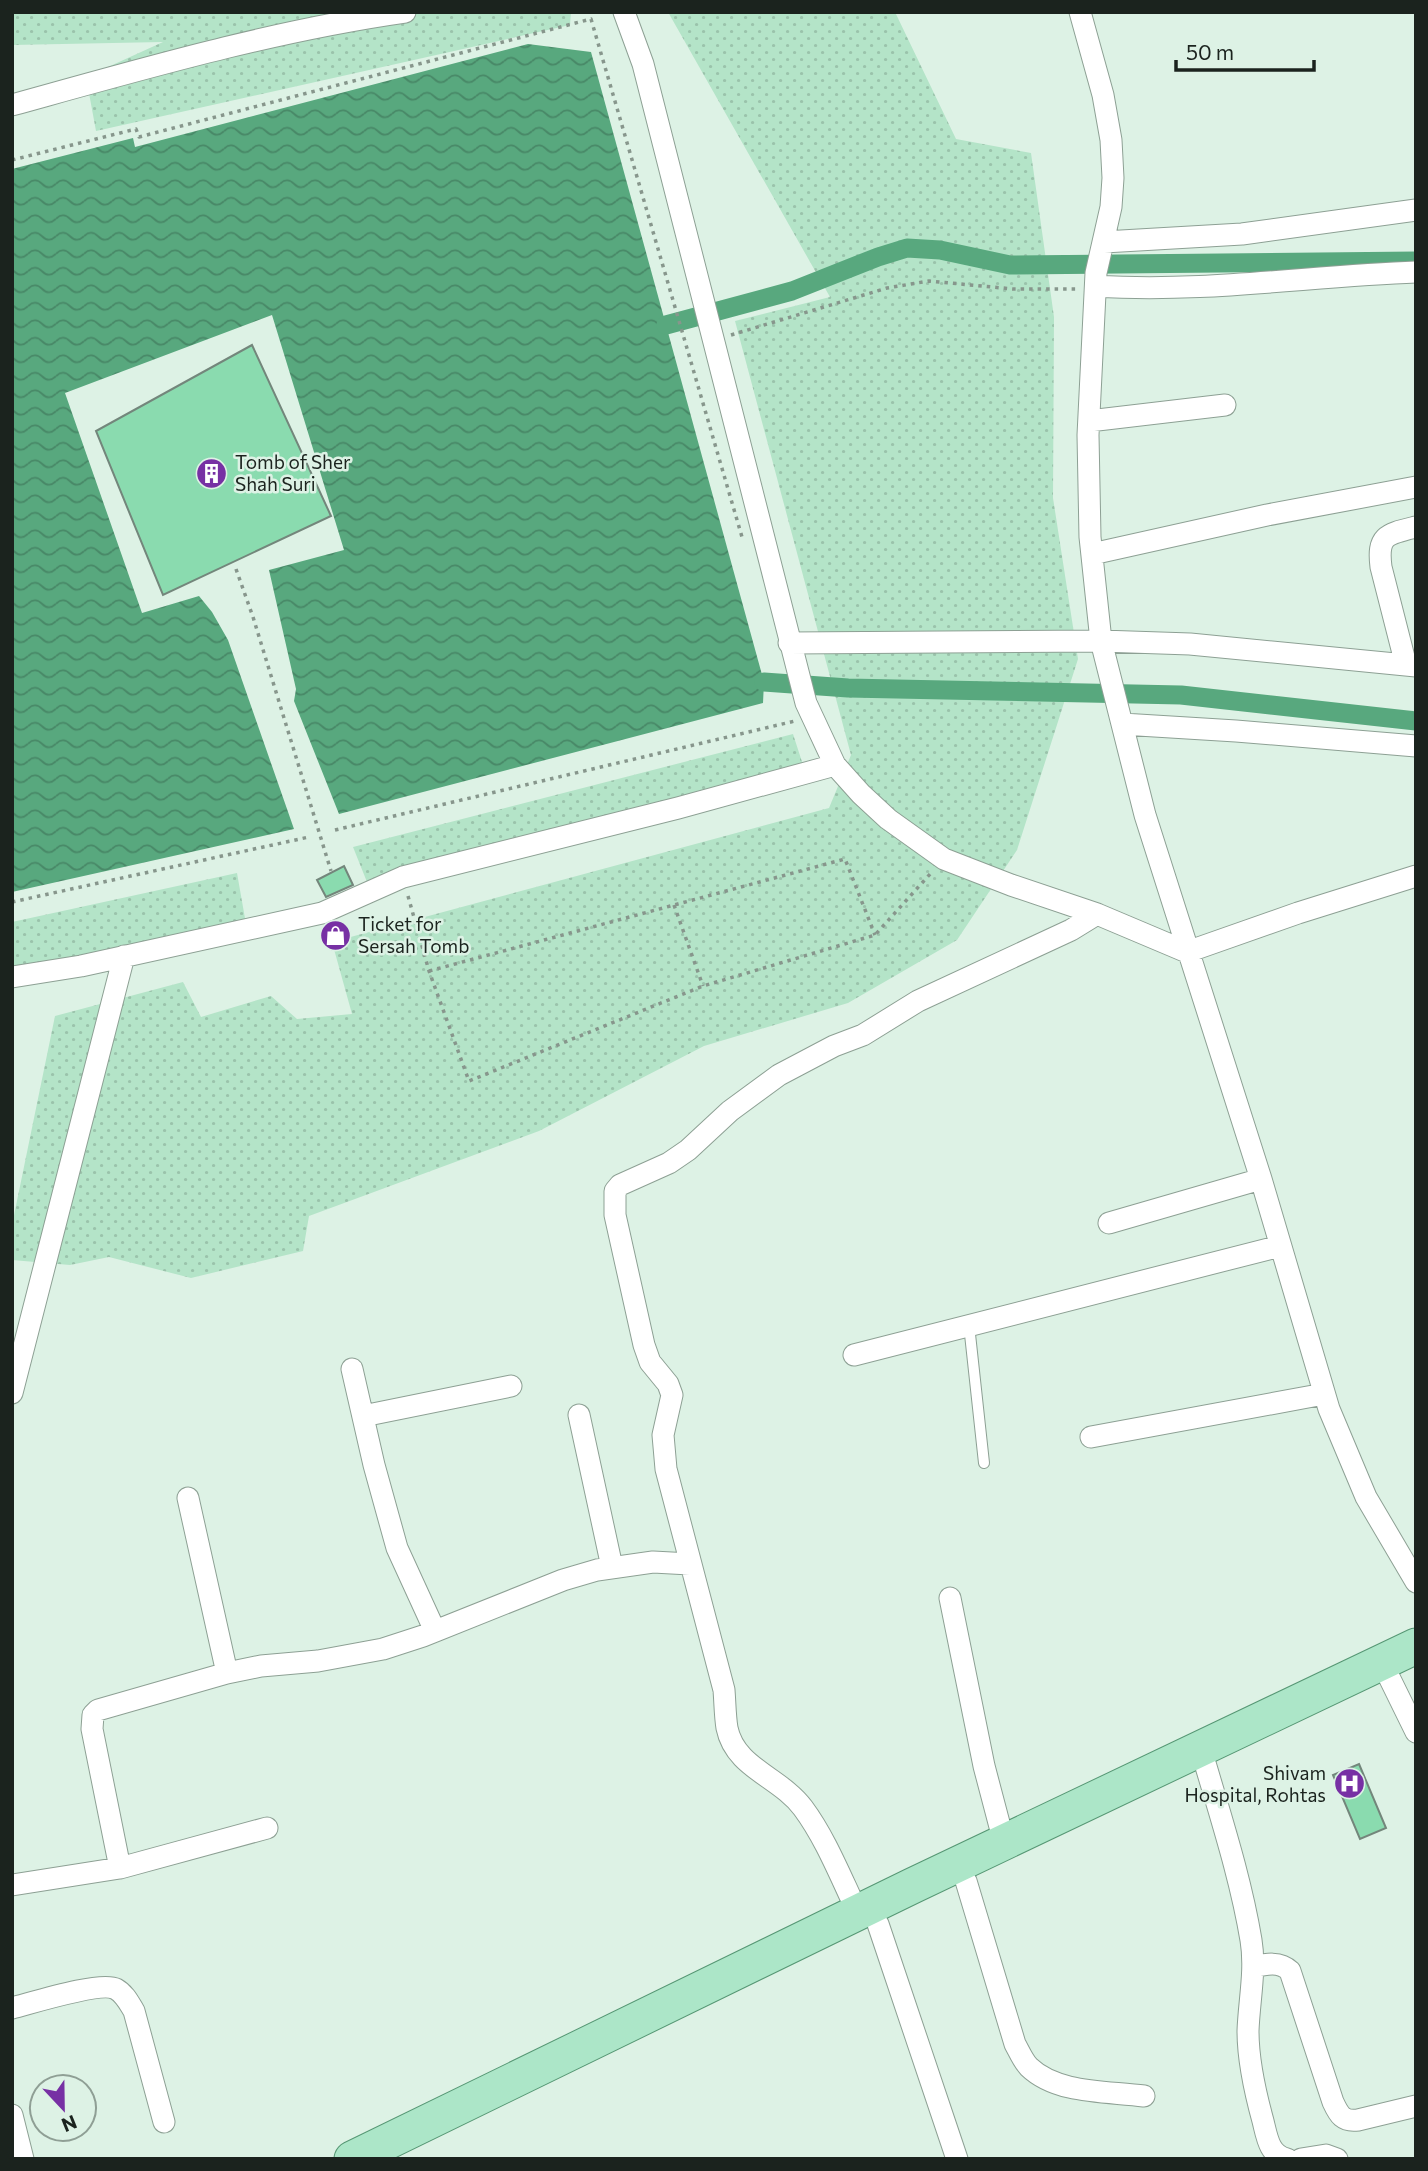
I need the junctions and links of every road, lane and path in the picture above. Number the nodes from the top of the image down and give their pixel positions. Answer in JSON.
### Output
{"nodes":[{"id":1,"x":405,"y":12,"type":"edge"},
{"id":2,"x":624,"y":12,"type":"edge"},
{"id":3,"x":1080,"y":12,"type":"edge"},
{"id":4,"x":12,"y":105,"type":"edge"},
{"id":5,"x":12,"y":160,"type":"edge"},
{"id":6,"x":1416,"y":211,"type":"edge"},
{"id":7,"x":1103,"y":247,"type":"junction"},
{"id":8,"x":1416,"y":272,"type":"edge"},
{"id":9,"x":1096,"y":280,"type":"junction"},
{"id":10,"x":710,"y":332,"type":"junction"},
{"id":11,"x":1225,"y":405,"type":"dead end"},
{"id":12,"x":1089,"y":421,"type":"junction"},
{"id":13,"x":1416,"y":487,"type":"edge"},
{"id":14,"x":1416,"y":527,"type":"edge"},
{"id":15,"x":743,"y":543,"type":"dead end"},
{"id":16,"x":1092,"y":554,"type":"junction"},
{"id":17,"x":236,"y":569,"type":"dead end"},
{"id":18,"x":1101,"y":642,"type":"junction"},
{"id":19,"x":792,"y":651,"type":"junction"},
{"id":20,"x":1411,"y":665,"type":"edge"},
{"id":21,"x":800,"y":707,"type":"junction"},
{"id":22,"x":1121,"y":720,"type":"junction"},
{"id":23,"x":1416,"y":747,"type":"edge"},
{"id":24,"x":835,"y":765,"type":"junction"},
{"id":25,"x":335,"y":830,"type":"dead end"},
{"id":26,"x":309,"y":837,"type":"dead end"},
{"id":27,"x":944,"y":859,"type":"junction"},
{"id":28,"x":331,"y":872,"type":"dead end"},
{"id":29,"x":1416,"y":876,"type":"edge"},
{"id":30,"x":403,"y":877,"type":"junction"},
{"id":31,"x":12,"y":902,"type":"edge"},
{"id":32,"x":674,"y":905,"type":"junction"},
{"id":33,"x":1097,"y":914,"type":"junction"},
{"id":34,"x":875,"y":935,"type":"junction"},
{"id":35,"x":1188,"y":952,"type":"junction"},
{"id":36,"x":124,"y":956,"type":"junction"},
{"id":37,"x":429,"y":971,"type":"junction"},
{"id":38,"x":12,"y":977,"type":"edge"},
{"id":39,"x":703,"y":986,"type":"junction"},
{"id":40,"x":1261,"y":1179,"type":"junction"},
{"id":41,"x":1109,"y":1223,"type":"dead end"},
{"id":42,"x":1280,"y":1246,"type":"junction"},
{"id":43,"x":970,"y":1325,"type":"junction"},
{"id":44,"x":19,"y":1337,"type":"edge"},
{"id":45,"x":854,"y":1356,"type":"dead end"},
{"id":46,"x":352,"y":1369,"type":"dead end"},
{"id":47,"x":511,"y":1386,"type":"dead end"},
{"id":48,"x":12,"y":1393,"type":"edge"},
{"id":49,"x":1324,"y":1394,"type":"junction"},
{"id":50,"x":579,"y":1415,"type":"dead end"},
{"id":51,"x":363,"y":1416,"type":"junction"},
{"id":52,"x":1091,"y":1437,"type":"dead end"},
{"id":53,"x":984,"y":1463,"type":"dead end"},
{"id":54,"x":188,"y":1498,"type":"dead end"},
{"id":55,"x":690,"y":1564,"type":"junction"},
{"id":56,"x":612,"y":1567,"type":"junction"},
{"id":57,"x":1416,"y":1582,"type":"edge"},
{"id":58,"x":950,"y":1598,"type":"dead end"},
{"id":59,"x":435,"y":1631,"type":"junction"},
{"id":60,"x":1416,"y":1646,"type":"edge"},
{"id":61,"x":1402,"y":1668,"type":"edge"},
{"id":62,"x":227,"y":1673,"type":"junction"},
{"id":63,"x":1416,"y":1732,"type":"edge"},
{"id":64,"x":1205,"y":1763,"type":"junction"},
{"id":65,"x":267,"y":1828,"type":"dead end"},
{"id":66,"x":1004,"y":1842,"type":"junction"},
{"id":67,"x":120,"y":1868,"type":"junction"},
{"id":68,"x":966,"y":1881,"type":"junction"},
{"id":69,"x":12,"y":1885,"type":"edge"},
{"id":70,"x":868,"y":1919,"type":"junction"},
{"id":71,"x":1253,"y":1967,"type":"junction"},
{"id":72,"x":12,"y":2008,"type":"edge"},
{"id":73,"x":1144,"y":2096,"type":"dead end"},
{"id":74,"x":1416,"y":2106,"type":"edge"},
{"id":75,"x":12,"y":2115,"type":"edge"},
{"id":76,"x":164,"y":2122,"type":"dead end"},
{"id":77,"x":23,"y":2159,"type":"edge"},
{"id":78,"x":352,"y":2159,"type":"edge"},
{"id":79,"x":400,"y":2159,"type":"edge"},
{"id":80,"x":957,"y":2159,"type":"edge"},
{"id":81,"x":1287,"y":2159,"type":"edge"},
{"id":82,"x":1301,"y":2159,"type":"edge"},
{"id":83,"x":1337,"y":2159,"type":"edge"}],
"edges":[{"from":1,"to":4,"type":"street"},
{"from":2,"to":10,"type":"street"},
{"from":3,"to":7,"type":"street"},
{"from":5,"to":15,"type":"path"},
{"from":6,"to":7,"type":"street"},
{"from":7,"to":9,"type":"street"},
{"from":8,"to":9,"type":"street"},
{"from":9,"to":10,"type":"path"},
{"from":9,"to":12,"type":"street"},
{"from":10,"to":19,"type":"street"},
{"from":11,"to":12,"type":"street"},
{"from":12,"to":16,"type":"street"},
{"from":13,"to":16,"type":"street"},
{"from":14,"to":20,"type":"street"},
{"from":16,"to":18,"type":"street"},
{"from":17,"to":28,"type":"path"},
{"from":18,"to":19,"type":"street"},
{"from":18,"to":20,"type":"street"},
{"from":18,"to":22,"type":"street"},
{"from":19,"to":21,"type":"street"},
{"from":21,"to":24,"type":"street"},
{"from":21,"to":25,"type":"path"},
{"from":22,"to":23,"type":"street"},
{"from":22,"to":35,"type":"street"},
{"from":24,"to":27,"type":"street"},
{"from":24,"to":30,"type":"street"},
{"from":26,"to":31,"type":"path"},
{"from":27,"to":33,"type":"street"},
{"from":27,"to":34,"type":"path"},
{"from":29,"to":35,"type":"street"},
{"from":30,"to":36,"type":"street"},
{"from":30,"to":37,"type":"path"},
{"from":32,"to":34,"type":"path"},
{"from":32,"to":37,"type":"path"},
{"from":32,"to":39,"type":"path"},
{"from":33,"to":35,"type":"street"},
{"from":33,"to":55,"type":"street"},
{"from":34,"to":39,"type":"path"},
{"from":35,"to":40,"type":"street"},
{"from":36,"to":38,"type":"street"},
{"from":36,"to":44,"type":"street"},
{"from":37,"to":39,"type":"path"},
{"from":40,"to":41,"type":"street"},
{"from":40,"to":42,"type":"street"},
{"from":42,"to":43,"type":"street"},
{"from":42,"to":49,"type":"street"},
{"from":43,"to":45,"type":"street"},
{"from":43,"to":53,"type":"lane"},
{"from":44,"to":48,"type":"street"},
{"from":46,"to":51,"type":"street"},
{"from":47,"to":51,"type":"street"},
{"from":49,"to":52,"type":"street"},
{"from":49,"to":57,"type":"street"},
{"from":50,"to":56,"type":"street"},
{"from":51,"to":59,"type":"street"},
{"from":54,"to":62,"type":"street"},
{"from":55,"to":56,"type":"street"},
{"from":55,"to":70,"type":"street"},
{"from":56,"to":59,"type":"street"},
{"from":58,"to":66,"type":"street"},
{"from":59,"to":62,"type":"street"},
{"from":60,"to":66,"type":"main road"},
{"from":61,"to":63,"type":"street"},
{"from":61,"to":64,"type":"main road"},
{"from":62,"to":67,"type":"street"},
{"from":64,"to":68,"type":"main road"},
{"from":64,"to":71,"type":"street"},
{"from":65,"to":67,"type":"street"},
{"from":66,"to":70,"type":"main road"},
{"from":67,"to":69,"type":"street"},
{"from":68,"to":70,"type":"main road"},
{"from":68,"to":73,"type":"street"},
{"from":70,"to":78,"type":"main road"},
{"from":70,"to":79,"type":"main road"},
{"from":70,"to":80,"type":"street"},
{"from":71,"to":74,"type":"street"},
{"from":71,"to":81,"type":"street"},
{"from":72,"to":76,"type":"street"},
{"from":75,"to":77,"type":"street"},
{"from":82,"to":83,"type":"street"}]}
